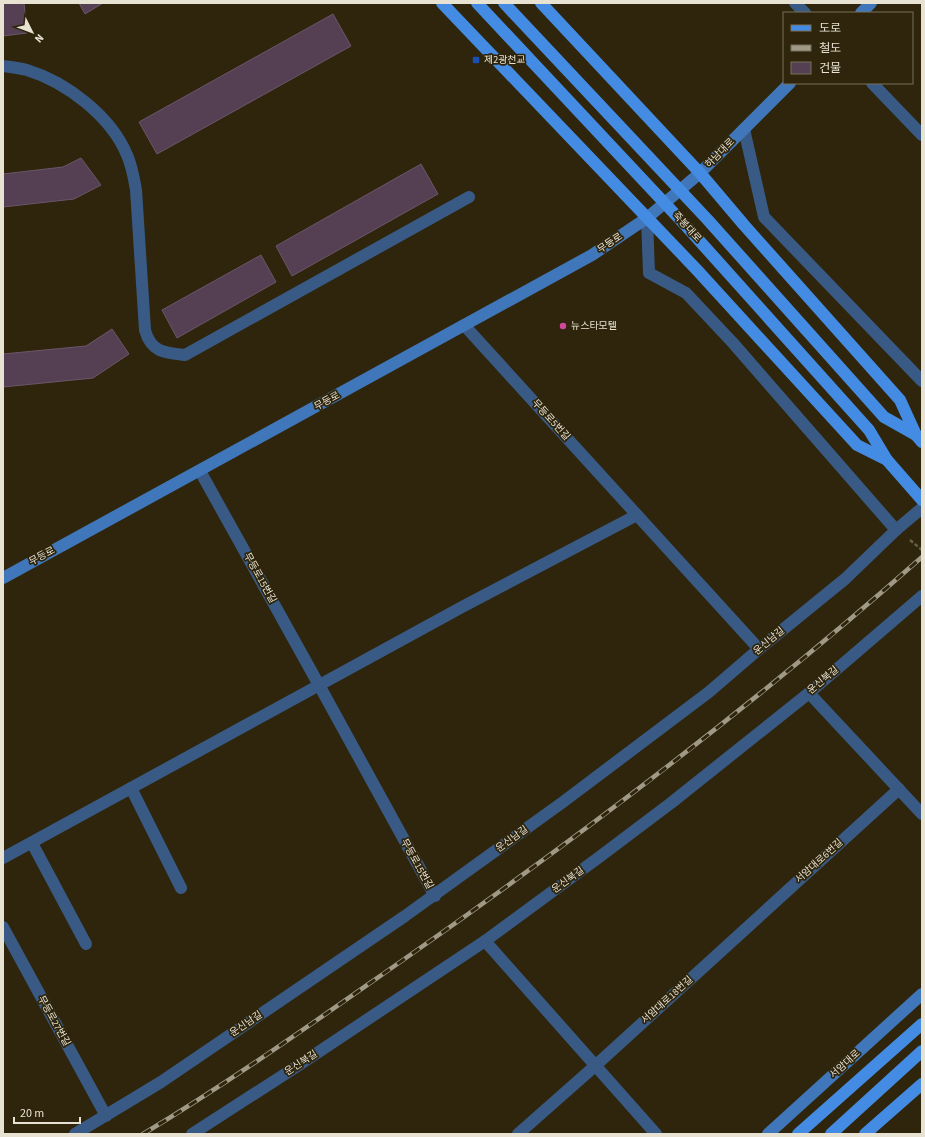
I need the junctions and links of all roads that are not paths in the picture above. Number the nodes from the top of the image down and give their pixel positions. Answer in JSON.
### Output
{"nodes":[{"id":1,"x":442,"y":3,"type":"edge"},
{"id":2,"x":477,"y":3,"type":"edge"},
{"id":3,"x":504,"y":3,"type":"edge"},
{"id":4,"x":541,"y":3,"type":"edge"},
{"id":5,"x":795,"y":3,"type":"edge"},
{"id":6,"x":871,"y":3,"type":"edge"},
{"id":7,"x":804,"y":12,"type":"edge"},
{"id":8,"x":862,"y":12,"type":"edge"},
{"id":9,"x":3,"y":66,"type":"edge"},
{"id":10,"x":789,"y":84,"type":"edge"},
{"id":11,"x":873,"y":84,"type":"edge"},
{"id":12,"x":744,"y":129,"type":"junction"},
{"id":13,"x":922,"y":135,"type":"edge"},
{"id":14,"x":700,"y":173,"type":"junction"},
{"id":15,"x":469,"y":196,"type":"dead end"},
{"id":16,"x":647,"y":218,"type":"junction"},
{"id":17,"x":464,"y":325,"type":"junction"},
{"id":18,"x":922,"y":381,"type":"edge"},
{"id":19,"x":919,"y":439,"type":"edge"},
{"id":20,"x":887,"y":460,"type":"junction"},
{"id":21,"x":200,"y":471,"type":"junction"},
{"id":22,"x":922,"y":500,"type":"edge"},
{"id":23,"x":922,"y":508,"type":"edge"},
{"id":24,"x":637,"y":515,"type":"junction"},
{"id":25,"x":896,"y":530,"type":"junction"},
{"id":26,"x":3,"y":578,"type":"edge"},
{"id":27,"x":922,"y":596,"type":"edge"},
{"id":28,"x":759,"y":649,"type":"junction"},
{"id":29,"x":319,"y":685,"type":"junction"},
{"id":30,"x":809,"y":693,"type":"junction"},
{"id":31,"x":131,"y":788,"type":"junction"},
{"id":32,"x":899,"y":789,"type":"junction"},
{"id":33,"x":922,"y":814,"type":"edge"},
{"id":34,"x":32,"y":842,"type":"junction"},
{"id":35,"x":3,"y":858,"type":"edge"},
{"id":36,"x":181,"y":888,"type":"dead end"},
{"id":37,"x":435,"y":896,"type":"junction"},
{"id":38,"x":3,"y":927,"type":"edge"},
{"id":39,"x":740,"y":934,"type":"joint"},
{"id":40,"x":485,"y":941,"type":"junction"},
{"id":41,"x":86,"y":944,"type":"dead end"},
{"id":42,"x":922,"y":994,"type":"edge"},
{"id":43,"x":922,"y":1024,"type":"edge"},
{"id":44,"x":922,"y":1051,"type":"edge"},
{"id":45,"x":595,"y":1066,"type":"junction"},
{"id":46,"x":922,"y":1084,"type":"edge"},
{"id":47,"x":106,"y":1116,"type":"junction"},
{"id":48,"x":75,"y":1134,"type":"edge"},
{"id":49,"x":192,"y":1134,"type":"edge"},
{"id":50,"x":518,"y":1134,"type":"edge"},
{"id":51,"x":656,"y":1134,"type":"edge"},
{"id":52,"x":768,"y":1134,"type":"edge"},
{"id":53,"x":798,"y":1134,"type":"edge"},
{"id":54,"x":831,"y":1134,"type":"edge"},
{"id":55,"x":865,"y":1134,"type":"edge"}],
"edges":[{"from":1,"to":16,"type":"main road"},
{"from":2,"to":20,"type":"main road","name":"죽봉대로","bridge":true},
{"from":3,"to":19,"type":"main road","name":"죽봉대로","bridge":true},
{"from":4,"to":14,"type":"main road"},
{"from":5,"to":7,"type":"street"},
{"from":6,"to":8,"type":"street"},
{"from":9,"to":15,"type":"street"},
{"from":10,"to":12,"type":"street","name":"하남대로"},
{"from":11,"to":13,"type":"street"},
{"from":12,"to":14,"type":"street","name":"하남대로"},
{"from":12,"to":18,"type":"street"},
{"from":14,"to":16,"type":"street","name":"하남대로"},
{"from":14,"to":19,"type":"main road"},
{"from":16,"to":17,"type":"street","name":"무등로"},
{"from":16,"to":20,"type":"main road"},
{"from":16,"to":25,"type":"street"},
{"from":17,"to":21,"type":"street","name":"무등로"},
{"from":17,"to":24,"type":"street","name":"무등로5번길"},
{"from":20,"to":22,"type":"main road"},
{"from":21,"to":26,"type":"street","name":"무등로"},
{"from":21,"to":29,"type":"street","name":"무등로15번길"},
{"from":23,"to":25,"type":"street","name":"운신남길"},
{"from":24,"to":28,"type":"street","name":"무등로5번길"},
{"from":24,"to":29,"type":"street"},
{"from":25,"to":28,"type":"street","name":"운신남길"},
{"from":27,"to":30,"type":"street","name":"운신북길"},
{"from":28,"to":37,"type":"street","name":"운신남길"},
{"from":29,"to":31,"type":"street"},
{"from":29,"to":37,"type":"street","name":"무등로15번길"},
{"from":30,"to":32,"type":"street"},
{"from":30,"to":40,"type":"street","name":"운신북길"},
{"from":31,"to":34,"type":"street"},
{"from":31,"to":36,"type":"street"},
{"from":32,"to":33,"type":"street"},
{"from":32,"to":39,"type":"street","name":"서암대로6번길"},
{"from":34,"to":35,"type":"street"},
{"from":34,"to":41,"type":"street"},
{"from":37,"to":47,"type":"street","name":"운신남길"},
{"from":38,"to":47,"type":"street","name":"무등로27번길"},
{"from":39,"to":45,"type":"street","name":"서암대로18번길"},
{"from":40,"to":45,"type":"street"},
{"from":40,"to":49,"type":"street","name":"운신북길"},
{"from":42,"to":52,"type":"street","name":"서암대로"},
{"from":43,"to":53,"type":"main road"},
{"from":44,"to":54,"type":"main road"},
{"from":45,"to":50,"type":"street","name":"서암대로18번길"},
{"from":45,"to":51,"type":"street"},
{"from":46,"to":55,"type":"main road"},
{"from":47,"to":48,"type":"street","name":"운신남길"}]}
